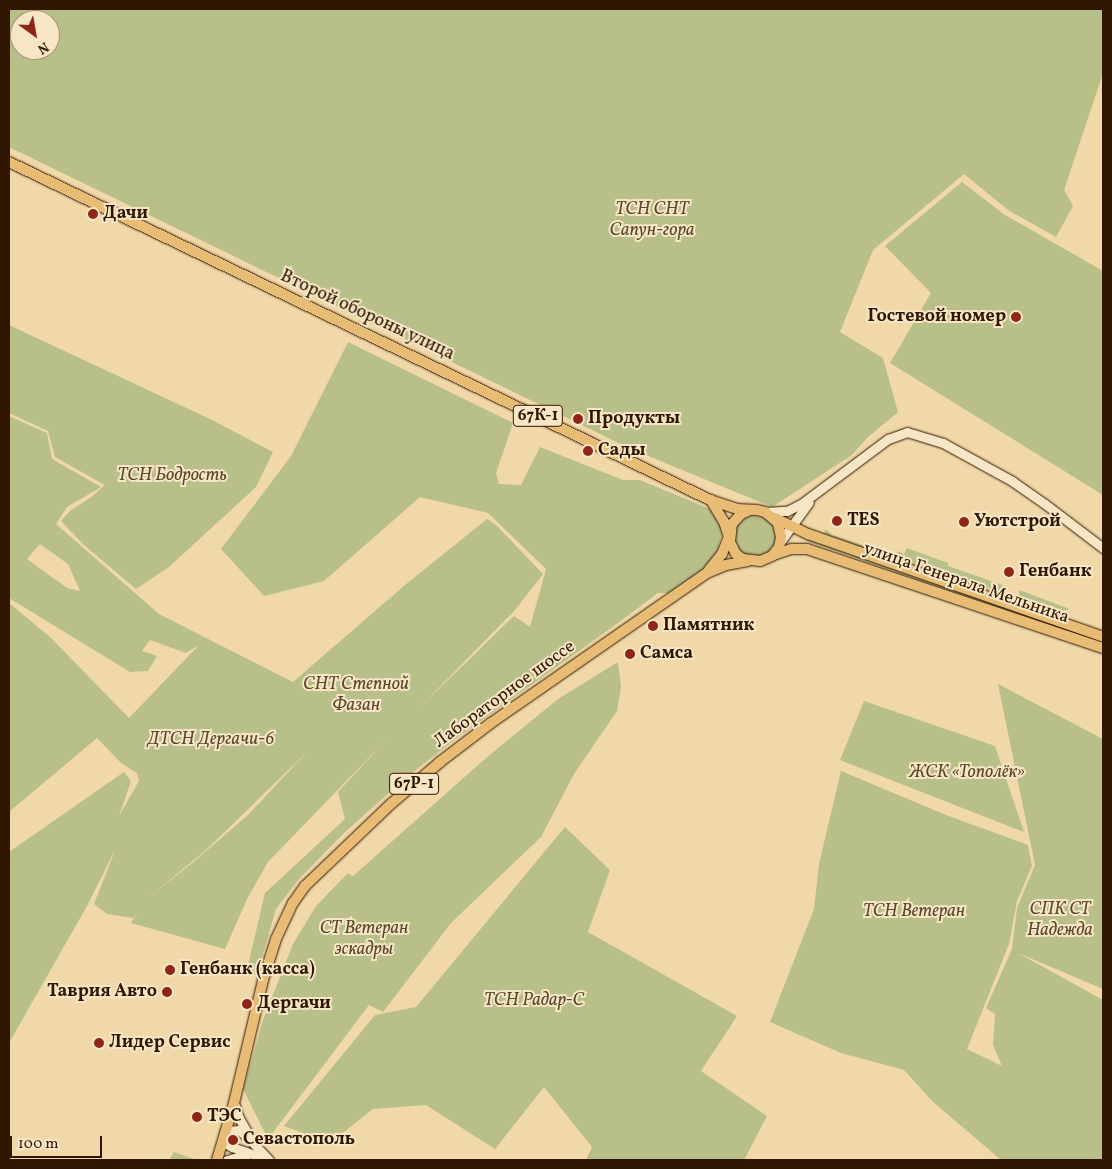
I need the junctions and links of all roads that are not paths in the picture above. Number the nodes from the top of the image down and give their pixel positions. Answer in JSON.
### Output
{"nodes":[{"id":1,"x":9,"y":162,"type":"edge"},
{"id":2,"x":812,"y":498,"type":"junction"},
{"id":3,"x":710,"y":500,"type":"junction"},
{"id":4,"x":805,"y":507,"type":"junction"},
{"id":5,"x":750,"y":510,"type":"junction"},
{"id":6,"x":765,"y":512,"type":"junction"},
{"id":7,"x":775,"y":518,"type":"junction"},
{"id":8,"x":790,"y":526,"type":"junction"},
{"id":9,"x":808,"y":534,"type":"junction"},
{"id":10,"x":729,"y":537,"type":"junction"},
{"id":11,"x":780,"y":542,"type":"junction"},
{"id":12,"x":1103,"y":548,"type":"edge"},
{"id":13,"x":772,"y":556,"type":"junction"},
{"id":14,"x":749,"y":561,"type":"junction"},
{"id":15,"x":707,"y":573,"type":"junction"},
{"id":16,"x":1103,"y":637,"type":"edge"},
{"id":17,"x":1103,"y":648,"type":"edge"},
{"id":18,"x":234,"y":1104,"type":"junction"},
{"id":19,"x":226,"y":1131,"type":"junction"},
{"id":20,"x":244,"y":1134,"type":"junction"},
{"id":21,"x":254,"y":1144,"type":"junction"},
{"id":22,"x":227,"y":1145,"type":"junction"},
{"id":23,"x":249,"y":1154,"type":"junction"},
{"id":24,"x":217,"y":1160,"type":"edge"},
{"id":25,"x":227,"y":1160,"type":"edge"},
{"id":26,"x":269,"y":1160,"type":"edge"}],
"edges":[{"from":1,"to":3,"type":"main road","name":"Второй обороны улица","number":"67К-1"},
{"from":2,"to":4,"type":"main road","number":"67К-1"},
{"from":2,"to":6,"type":"main road","number":"67К-1"},
{"from":2,"to":12,"type":"main road","number":"67К-1"},
{"from":3,"to":5,"type":"main road","number":"67К-1"},
{"from":3,"to":10,"type":"main road"},
{"from":4,"to":8,"type":"main road","number":"67К-1"},
{"from":4,"to":9,"type":"main road"},
{"from":5,"to":6,"type":"main road","number":"67К-1"},
{"from":5,"to":10,"type":"main road"},
{"from":6,"to":7,"type":"main road","number":"67К-1"},
{"from":7,"to":8,"type":"main road","name":"улица Генерала Мельника"},
{"from":7,"to":11,"type":"main road"},
{"from":8,"to":9,"type":"main road","name":"улица Генерала Мельника"},
{"from":8,"to":11,"type":"main road","number":"67К-1"},
{"from":9,"to":16,"type":"main road","name":"улица Генерала Мельника"},
{"from":10,"to":14,"type":"main road"},
{"from":10,"to":15,"type":"main road","name":"Лабораторное шоссе","number":"67Р-1"},
{"from":11,"to":13,"type":"main road","number":"67К-1"},
{"from":13,"to":14,"type":"main road"},
{"from":13,"to":17,"type":"main road","name":"улица Генерала Мельника"},
{"from":14,"to":15,"type":"main road","name":"Лабораторное шоссе","number":"67Р-1"},
{"from":15,"to":18,"type":"main road","name":"Лабораторное шоссе","number":"67Р-1"},
{"from":18,"to":19,"type":"main road","name":"Лабораторное шоссе","number":"67Р-1"},
{"from":18,"to":21,"type":"main road"},
{"from":19,"to":20,"type":"main road"},
{"from":19,"to":22,"type":"main road","name":"Лабораторное шоссе","number":"67Р-1"},
{"from":20,"to":21,"type":"main road"},
{"from":20,"to":22,"type":"main road"},
{"from":21,"to":26,"type":"main road"},
{"from":22,"to":23,"type":"main road"},
{"from":22,"to":24,"type":"main road","name":"Лабораторное шоссе","number":"67Р-1"},
{"from":23,"to":25,"type":"main road"},
{"from":23,"to":26,"type":"main road"}]}
